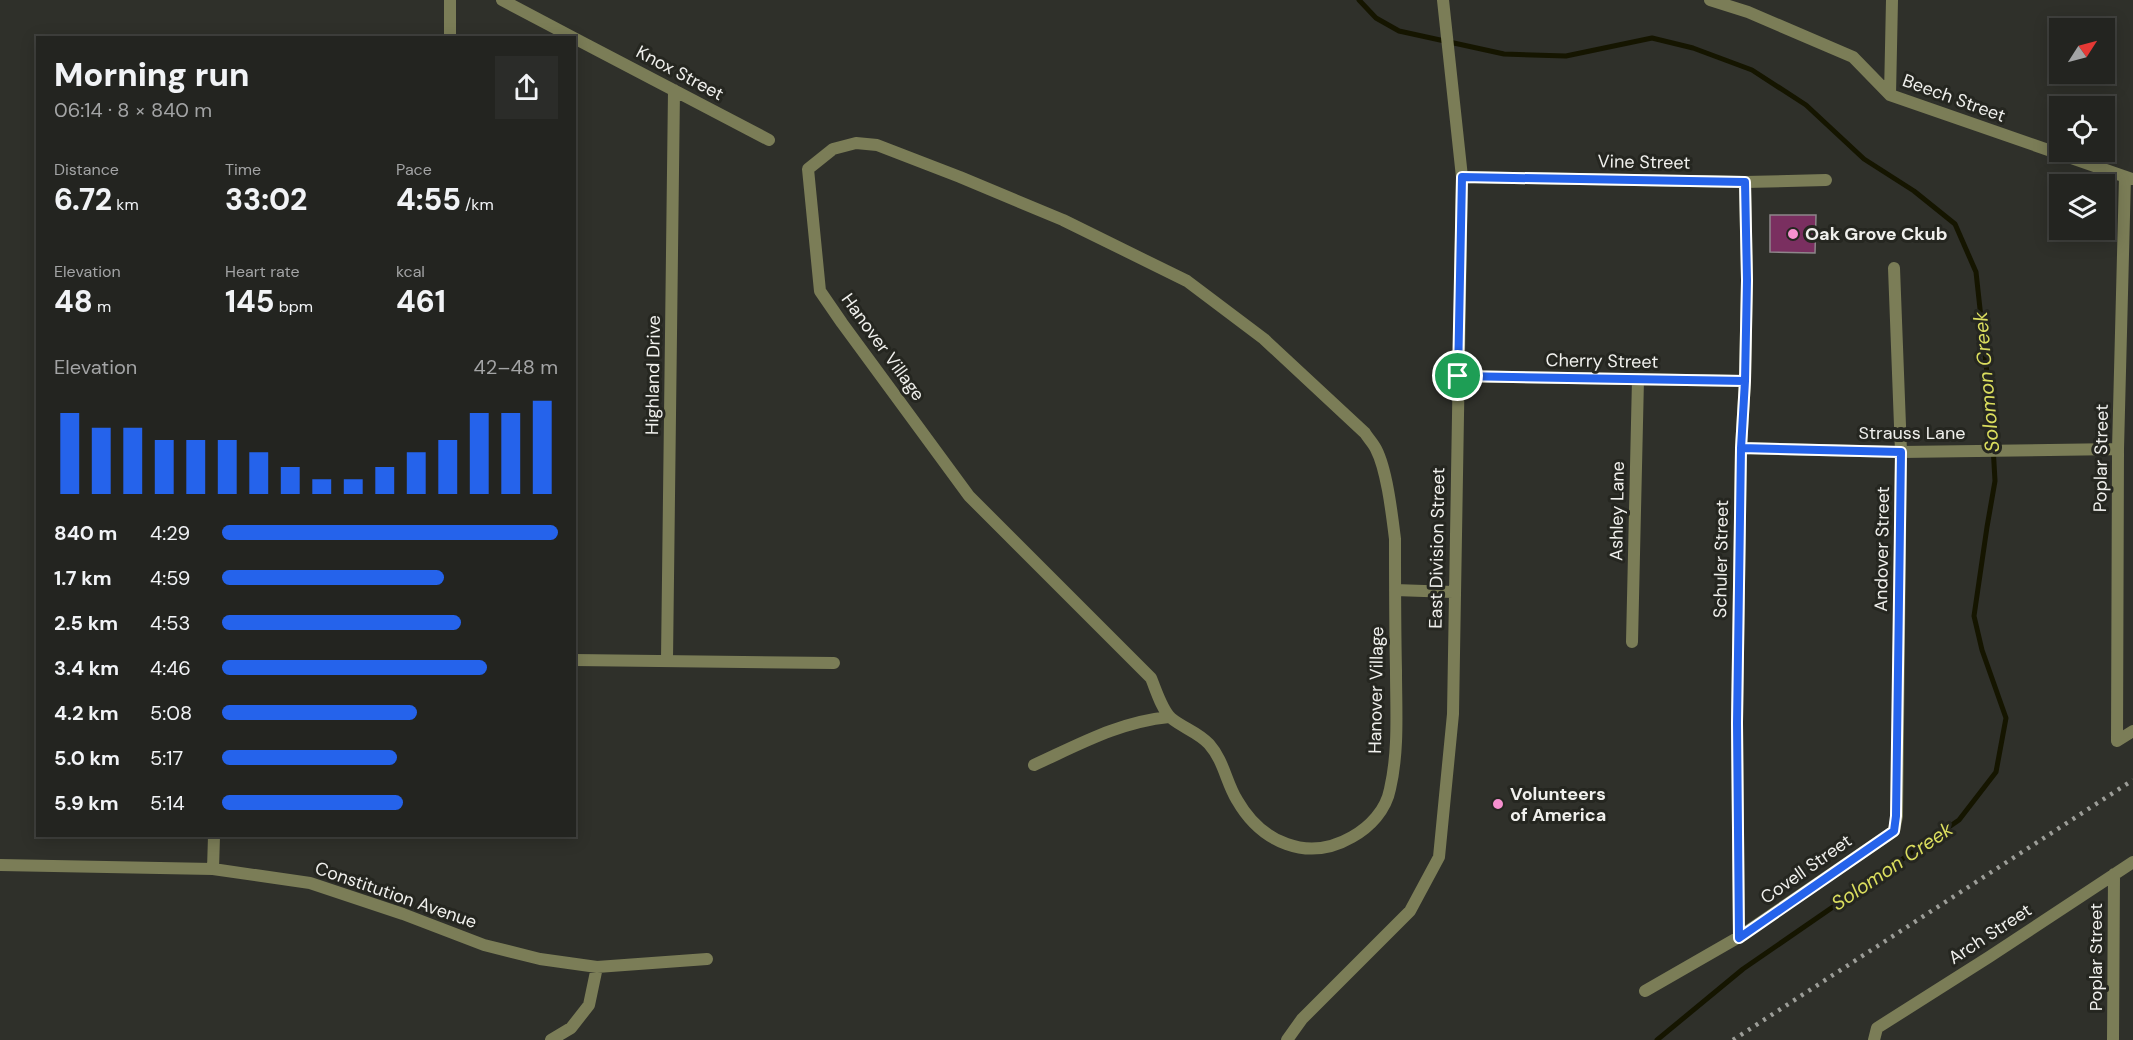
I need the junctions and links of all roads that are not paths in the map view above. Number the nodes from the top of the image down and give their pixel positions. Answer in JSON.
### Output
{"nodes":[{"id":1,"x":450,"y":0,"type":"edge"},
{"id":2,"x":502,"y":0,"type":"edge"},
{"id":3,"x":1710,"y":0,"type":"edge"},
{"id":4,"x":1892,"y":0,"type":"edge"},
{"id":5,"x":1444,"y":4,"type":"edge"},
{"id":6,"x":450,"y":36,"type":"edge"},
{"id":7,"x":570,"y":36,"type":"edge"},
{"id":8,"x":576,"y":39,"type":"edge"},
{"id":9,"x":674,"y":90,"type":"junction"},
{"id":10,"x":1890,"y":95,"type":"junction"},
{"id":11,"x":769,"y":140,"type":"dead end"},
{"id":12,"x":1462,"y":177,"type":"junction"},
{"id":13,"x":2129,"y":178,"type":"edge"},
{"id":14,"x":1826,"y":180,"type":"dead end"},
{"id":15,"x":1745,"y":182,"type":"junction"},
{"id":16,"x":1894,"y":268,"type":"dead end"},
{"id":17,"x":1458,"y":376,"type":"junction"},
{"id":18,"x":1638,"y":379,"type":"junction"},
{"id":19,"x":1745,"y":381,"type":"junction"},
{"id":20,"x":1741,"y":448,"type":"junction"},
{"id":21,"x":2118,"y":449,"type":"junction"},
{"id":22,"x":1901,"y":452,"type":"junction"},
{"id":23,"x":1395,"y":590,"type":"junction"},
{"id":24,"x":1453,"y":592,"type":"junction"},
{"id":25,"x":1632,"y":642,"type":"dead end"},
{"id":26,"x":576,"y":660,"type":"edge"},
{"id":27,"x":667,"y":660,"type":"junction"},
{"id":28,"x":834,"y":663,"type":"dead end"},
{"id":29,"x":1169,"y":717,"type":"junction"},
{"id":30,"x":2133,"y":731,"type":"edge"},
{"id":31,"x":1034,"y":765,"type":"dead end"},
{"id":32,"x":1894,"y":831,"type":"joint"},
{"id":33,"x":214,"y":837,"type":"edge"},
{"id":34,"x":2133,"y":862,"type":"edge"},
{"id":35,"x":0,"y":865,"type":"edge"},
{"id":36,"x":213,"y":869,"type":"junction"},
{"id":37,"x":2114,"y":874,"type":"junction"},
{"id":38,"x":1739,"y":938,"type":"junction"},
{"id":39,"x":707,"y":959,"type":"dead end"},
{"id":40,"x":597,"y":967,"type":"junction"},
{"id":41,"x":1645,"y":991,"type":"dead end"},
{"id":42,"x":551,"y":1040,"type":"edge"},
{"id":43,"x":1287,"y":1040,"type":"edge"},
{"id":44,"x":1874,"y":1040,"type":"edge"},
{"id":45,"x":2113,"y":1040,"type":"edge"}],
"edges":[{"from":1,"to":6,"type":"street"},
{"from":2,"to":7,"type":"street","name":"Knox Street"},
{"from":3,"to":10,"type":"street","name":"Beech Street"},
{"from":4,"to":10,"type":"street"},
{"from":5,"to":12,"type":"street","name":"East Division Street"},
{"from":8,"to":9,"type":"street","name":"Knox Street"},
{"from":9,"to":11,"type":"street","name":"Knox Street"},
{"from":9,"to":27,"type":"street","name":"Highland Drive"},
{"from":10,"to":13,"type":"street","name":"Beech Street"},
{"from":12,"to":15,"type":"street","name":"Vine Street"},
{"from":12,"to":17,"type":"street","name":"East Division Street"},
{"from":13,"to":21,"type":"street","name":"Poplar Street"},
{"from":14,"to":15,"type":"street","name":"Vine Street"},
{"from":15,"to":19,"type":"street","name":"Schuler Street"},
{"from":16,"to":22,"type":"street","name":"Andover Street"},
{"from":17,"to":18,"type":"street","name":"Cherry Street"},
{"from":17,"to":24,"type":"street","name":"East Division Street"},
{"from":18,"to":19,"type":"street","name":"Cherry Street"},
{"from":18,"to":25,"type":"street","name":"Ashley Lane"},
{"from":19,"to":20,"type":"street","name":"Schuler Street"},
{"from":20,"to":22,"type":"street","name":"Strauss Lane"},
{"from":20,"to":38,"type":"street","name":"Schuler Street"},
{"from":21,"to":22,"type":"street","name":"Strauss Lane"},
{"from":21,"to":30,"type":"street","name":"Poplar Street"},
{"from":22,"to":32,"type":"street","name":"Andover Street"},
{"from":23,"to":24,"type":"street"},
{"from":23,"to":29,"type":"street","name":"Hanover Village"},
{"from":23,"to":29,"type":"street","name":"Hanover Village"},
{"from":24,"to":43,"type":"street","name":"East Division Street"},
{"from":26,"to":27,"type":"street"},
{"from":27,"to":28,"type":"street"},
{"from":29,"to":31,"type":"street"},
{"from":32,"to":38,"type":"street","name":"Covell Street"},
{"from":33,"to":36,"type":"street"},
{"from":34,"to":37,"type":"street","name":"Arch Street"},
{"from":35,"to":36,"type":"street","name":"Constitution Avenue"},
{"from":36,"to":40,"type":"street","name":"Constitution Avenue"},
{"from":37,"to":44,"type":"street","name":"Arch Street"},
{"from":37,"to":45,"type":"street","name":"Poplar Street"},
{"from":38,"to":41,"type":"street","name":"Covell Street"},
{"from":39,"to":40,"type":"street","name":"Constitution Avenue"},
{"from":40,"to":42,"type":"street"}]}
